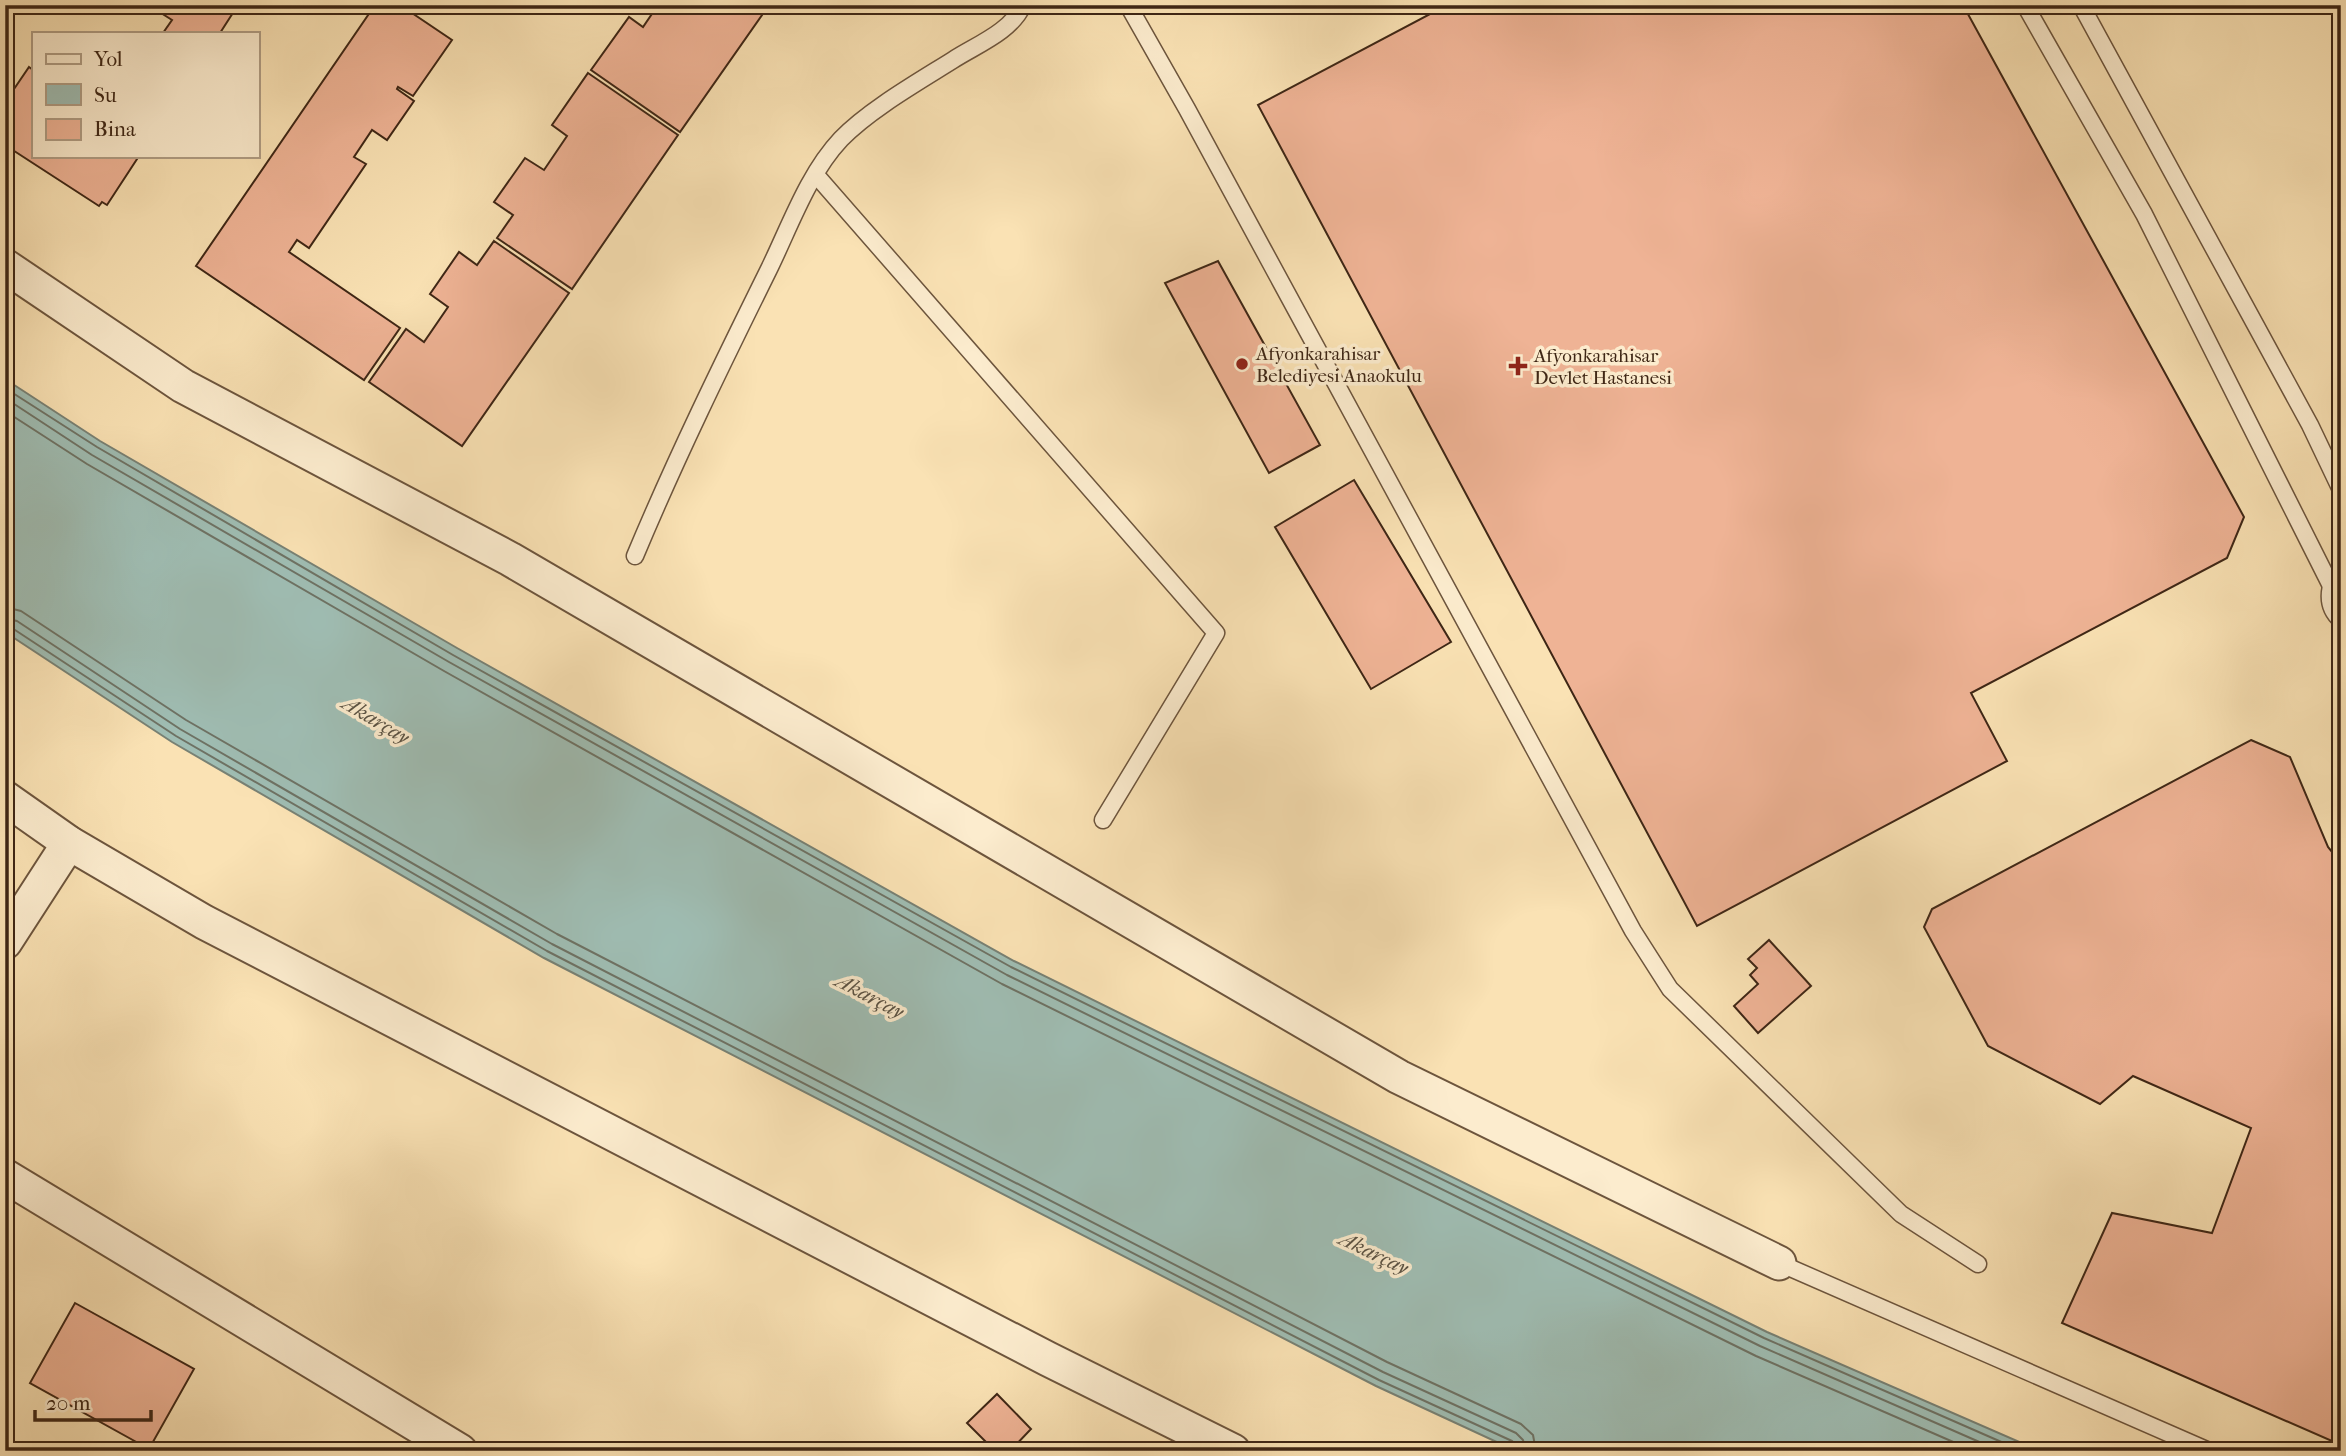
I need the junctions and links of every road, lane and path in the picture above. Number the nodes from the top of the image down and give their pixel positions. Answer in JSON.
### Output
{"nodes":[{"id":1,"x":1023,"y":5,"type":"edge"},
{"id":2,"x":1128,"y":5,"type":"edge"},
{"id":3,"x":2025,"y":5,"type":"edge"},
{"id":4,"x":2081,"y":5,"type":"edge"},
{"id":5,"x":816,"y":175,"type":"junction"},
{"id":6,"x":5,"y":266,"type":"edge"},
{"id":7,"x":2341,"y":490,"type":"edge"},
{"id":8,"x":635,"y":556,"type":"dead end"},
{"id":9,"x":2336,"y":580,"type":"edge"},
{"id":10,"x":2341,"y":620,"type":"edge"},
{"id":11,"x":5,"y":798,"type":"edge"},
{"id":12,"x":1103,"y":820,"type":"dead end"},
{"id":13,"x":69,"y":843,"type":"junction"},
{"id":14,"x":5,"y":942,"type":"edge"},
{"id":15,"x":5,"y":1177,"type":"edge"},
{"id":16,"x":1779,"y":1264,"type":"joint"},
{"id":17,"x":1978,"y":1264,"type":"dead end"},
{"id":18,"x":460,"y":1451,"type":"edge"},
{"id":19,"x":1233,"y":1451,"type":"edge"},
{"id":20,"x":2209,"y":1451,"type":"edge"}],
"edges":[{"from":1,"to":5,"type":"lane"},
{"from":2,"to":17,"type":"lane"},
{"from":3,"to":9,"type":"lane"},
{"from":4,"to":7,"type":"lane"},
{"from":5,"to":8,"type":"lane"},
{"from":5,"to":12,"type":"lane"},
{"from":6,"to":16,"type":"street"},
{"from":9,"to":10,"type":"lane"},
{"from":11,"to":13,"type":"street"},
{"from":13,"to":14,"type":"street"},
{"from":13,"to":19,"type":"street"},
{"from":15,"to":18,"type":"street"},
{"from":16,"to":20,"type":"lane"}]}
